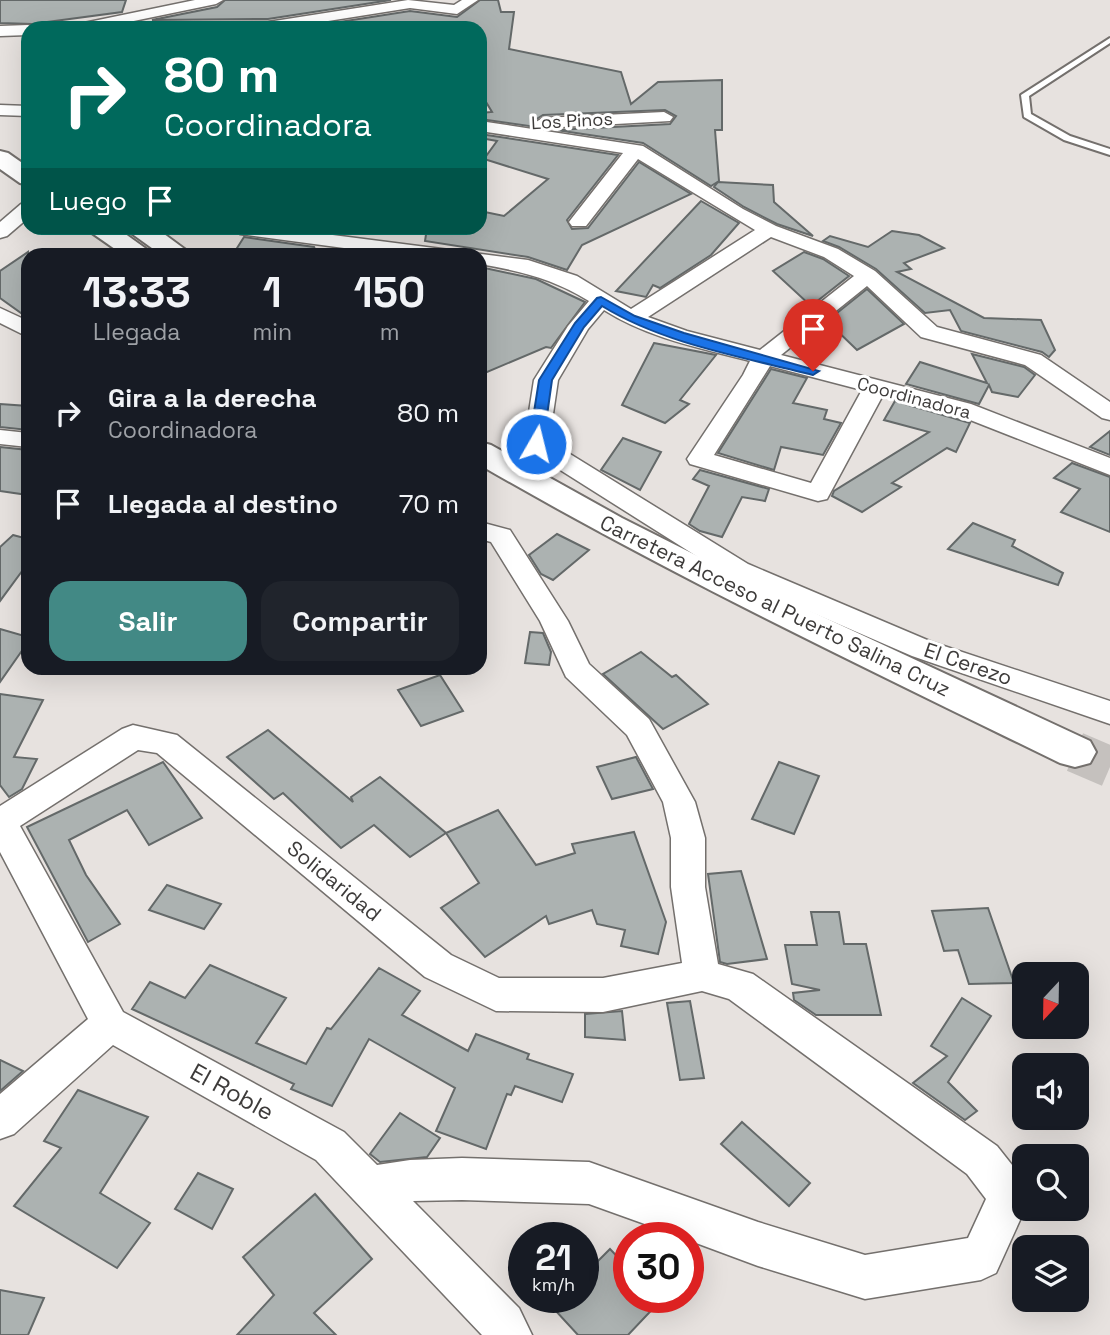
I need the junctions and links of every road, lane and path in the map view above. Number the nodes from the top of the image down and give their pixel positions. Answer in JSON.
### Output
{"nodes":[{"id":1,"x":147,"y":0,"type":"edge"},
{"id":2,"x":216,"y":0,"type":"edge"},
{"id":3,"x":471,"y":0,"type":"edge"},
{"id":4,"x":127,"y":21,"type":"edge"},
{"id":5,"x":136,"y":21,"type":"edge"},
{"id":6,"x":324,"y":21,"type":"edge"},
{"id":7,"x":21,"y":30,"type":"edge"},
{"id":8,"x":0,"y":31,"type":"edge"},
{"id":9,"x":1110,"y":40,"type":"edge"},
{"id":10,"x":0,"y":110,"type":"edge"},
{"id":11,"x":21,"y":111,"type":"edge"},
{"id":12,"x":664,"y":117,"type":"dead end"},
{"id":13,"x":487,"y":126,"type":"edge"},
{"id":14,"x":487,"y":127,"type":"edge"},
{"id":15,"x":0,"y":137,"type":"edge"},
{"id":16,"x":21,"y":149,"type":"edge"},
{"id":17,"x":637,"y":150,"type":"junction"},
{"id":18,"x":1110,"y":152,"type":"edge"},
{"id":19,"x":0,"y":159,"type":"edge"},
{"id":20,"x":21,"y":173,"type":"edge"},
{"id":21,"x":21,"y":214,"type":"edge"},
{"id":22,"x":579,"y":222,"type":"dead end"},
{"id":23,"x":769,"y":230,"type":"junction"},
{"id":24,"x":0,"y":232,"type":"edge"},
{"id":25,"x":120,"y":235,"type":"edge"},
{"id":26,"x":289,"y":235,"type":"edge"},
{"id":27,"x":153,"y":247,"type":"edge"},
{"id":28,"x":391,"y":248,"type":"edge"},
{"id":29,"x":487,"y":259,"type":"edge"},
{"id":30,"x":868,"y":275,"type":"junction"},
{"id":31,"x":601,"y":300,"type":"junction"},
{"id":32,"x":0,"y":314,"type":"edge"},
{"id":33,"x":631,"y":318,"type":"junction"},
{"id":34,"x":21,"y":326,"type":"edge"},
{"id":35,"x":762,"y":359,"type":"junction"},
{"id":36,"x":875,"y":388,"type":"junction"},
{"id":37,"x":1110,"y":413,"type":"edge"},
{"id":38,"x":0,"y":437,"type":"edge"},
{"id":39,"x":21,"y":439,"type":"edge"},
{"id":40,"x":487,"y":456,"type":"edge"},
{"id":41,"x":1110,"y":467,"type":"edge"},
{"id":42,"x":487,"y":532,"type":"edge"},
{"id":43,"x":1110,"y":713,"type":"edge"},
{"id":44,"x":1075,"y":752,"type":"tunnel mouth"},
{"id":45,"x":1,"y":820,"type":"edge"},
{"id":46,"x":702,"y":975,"type":"junction"},
{"id":47,"x":110,"y":1024,"type":"junction"},
{"id":48,"x":0,"y":1120,"type":"edge"},
{"id":49,"x":370,"y":1187,"type":"junction"},
{"id":50,"x":509,"y":1335,"type":"edge"}],
"edges":[{"from":1,"to":4,"type":"street"},
{"from":2,"to":5,"type":"street"},
{"from":3,"to":6,"type":"street"},
{"from":7,"to":8,"type":"street"},
{"from":9,"to":18,"type":"lane"},
{"from":10,"to":11,"type":"street"},
{"from":12,"to":13,"type":"street","name":"Los Pinos"},
{"from":14,"to":17,"type":"street"},
{"from":15,"to":16,"type":"main road"},
{"from":17,"to":22,"type":"street"},
{"from":17,"to":23,"type":"street"},
{"from":19,"to":20,"type":"main road"},
{"from":21,"to":24,"type":"street"},
{"from":23,"to":30,"type":"street"},
{"from":23,"to":33,"type":"street"},
{"from":25,"to":27,"type":"main road"},
{"from":26,"to":28,"type":"street"},
{"from":29,"to":31,"type":"street","name":"Coordinadora"},
{"from":30,"to":35,"type":"street"},
{"from":30,"to":37,"type":"street"},
{"from":31,"to":33,"type":"street","name":"Coordinadora"},
{"from":31,"to":43,"type":"street","name":"El Cerezo"},
{"from":32,"to":34,"type":"street"},
{"from":33,"to":35,"type":"street","name":"Coordinadora"},
{"from":35,"to":36,"type":"street","name":"Coordinadora"},
{"from":35,"to":36,"type":"street"},
{"from":36,"to":41,"type":"street","name":"Coordinadora"},
{"from":38,"to":39,"type":"street"},
{"from":40,"to":44,"type":"main road","name":"Carretera Acceso al Puerto Salina Cruz"},
{"from":42,"to":46,"type":"street"},
{"from":45,"to":46,"type":"street","name":"Solidaridad"},
{"from":45,"to":47,"type":"street"},
{"from":46,"to":49,"type":"street"},
{"from":47,"to":48,"type":"street"},
{"from":47,"to":49,"type":"street","name":"El Roble"},
{"from":49,"to":50,"type":"street","name":"El Roble"}]}
